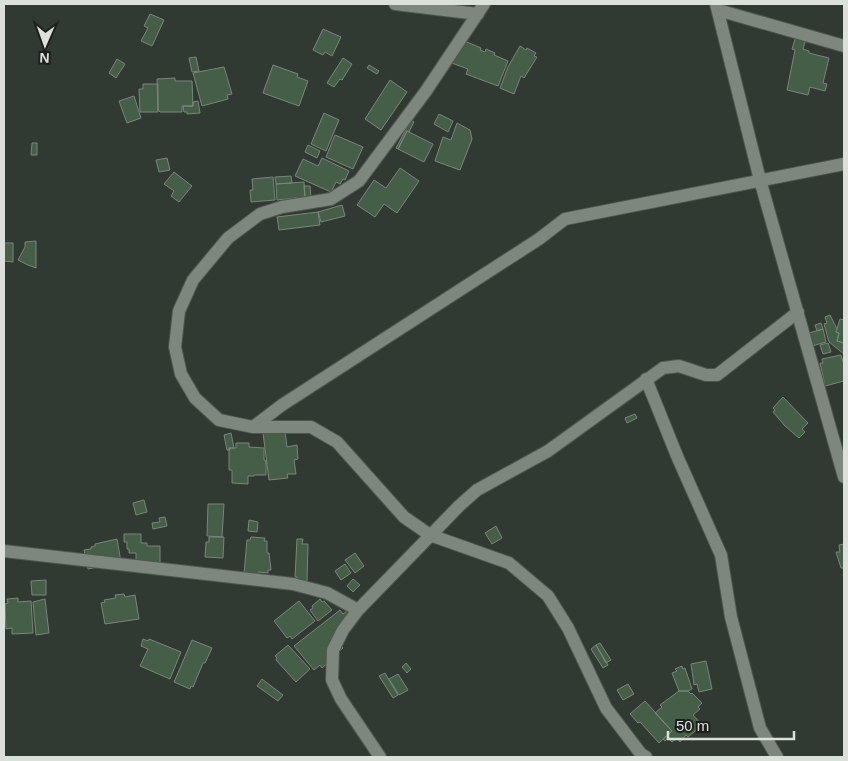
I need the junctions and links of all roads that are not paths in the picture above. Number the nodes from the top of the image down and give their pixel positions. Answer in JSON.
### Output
{"nodes":[{"id":1,"x":395,"y":4,"type":"edge"},
{"id":2,"x":717,"y":7,"type":"edge"},
{"id":3,"x":481,"y":9,"type":"edge"},
{"id":4,"x":844,"y":46,"type":"edge"},
{"id":5,"x":844,"y":164,"type":"edge"},
{"id":6,"x":760,"y":180,"type":"junction"},
{"id":7,"x":798,"y":312,"type":"junction"},
{"id":8,"x":646,"y":379,"type":"junction"},
{"id":9,"x":254,"y":427,"type":"junction"},
{"id":10,"x":844,"y":477,"type":"edge"},
{"id":11,"x":430,"y":535,"type":"junction"},
{"id":12,"x":4,"y":551,"type":"edge"},
{"id":13,"x":358,"y":610,"type":"junction"},
{"id":14,"x":641,"y":756,"type":"edge"},
{"id":15,"x":380,"y":757,"type":"edge"},
{"id":16,"x":777,"y":757,"type":"edge"}],
"edges":[{"from":1,"to":3,"type":"street"},
{"from":2,"to":4,"type":"street"},
{"from":2,"to":6,"type":"street"},
{"from":3,"to":9,"type":"street"},
{"from":5,"to":6,"type":"street"},
{"from":6,"to":7,"type":"street"},
{"from":6,"to":9,"type":"street"},
{"from":7,"to":8,"type":"street"},
{"from":7,"to":10,"type":"street"},
{"from":8,"to":11,"type":"street"},
{"from":8,"to":16,"type":"street"},
{"from":9,"to":11,"type":"street"},
{"from":11,"to":13,"type":"street"},
{"from":11,"to":14,"type":"street"},
{"from":12,"to":13,"type":"street"},
{"from":13,"to":15,"type":"street"}]}
